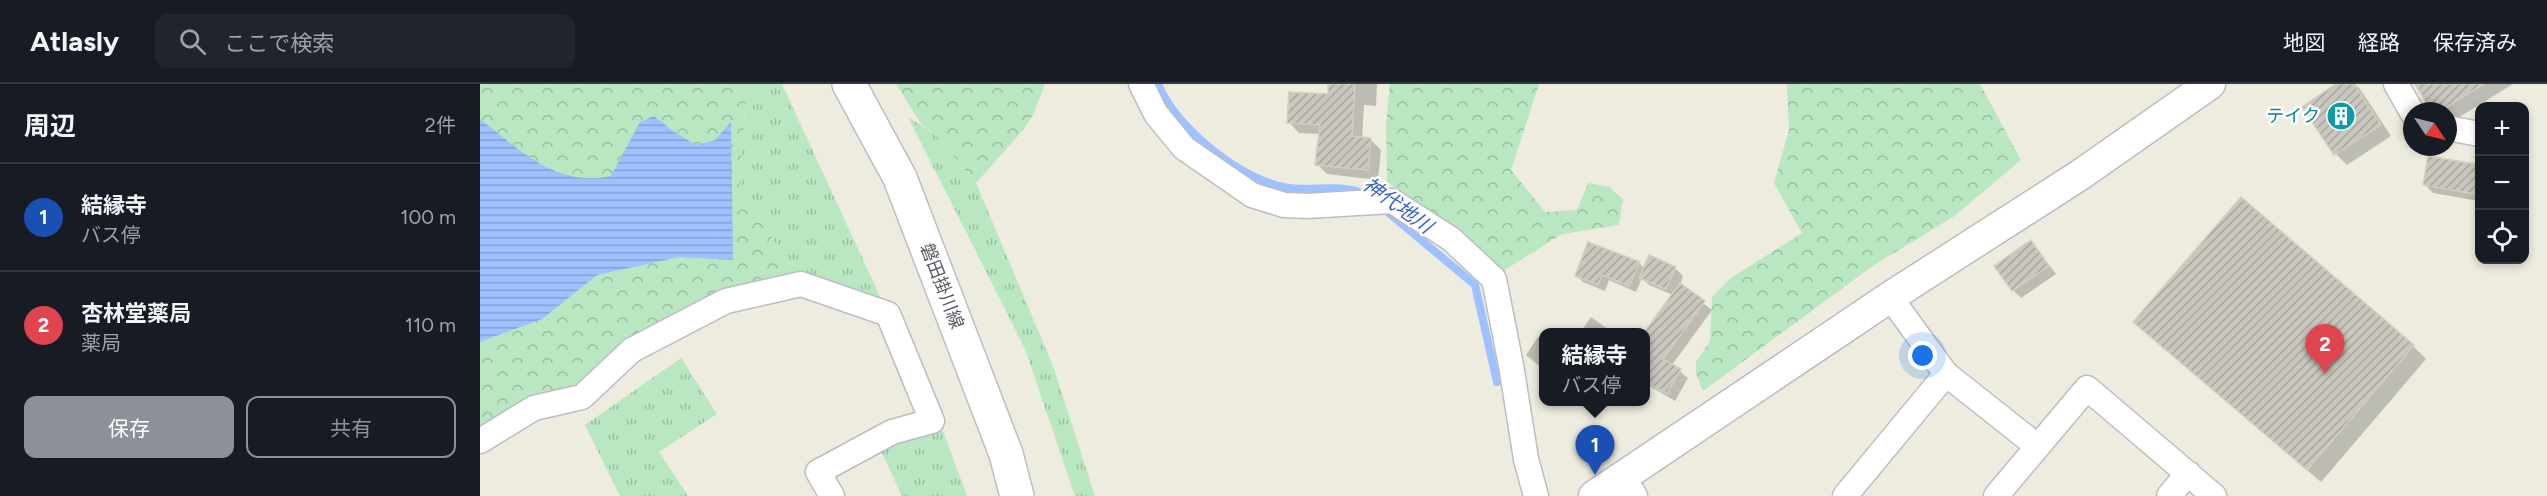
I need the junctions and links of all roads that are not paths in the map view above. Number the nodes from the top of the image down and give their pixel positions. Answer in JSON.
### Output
{"nodes":[{"id":1,"x":849,"y":84,"type":"edge"},
{"id":2,"x":1141,"y":84,"type":"edge"},
{"id":3,"x":2210,"y":84,"type":"edge"},
{"id":4,"x":2396,"y":84,"type":"edge"},
{"id":5,"x":2406,"y":102,"type":"edge"},
{"id":6,"x":2457,"y":130,"type":"edge"},
{"id":7,"x":2475,"y":133,"type":"edge"},
{"id":8,"x":1890,"y":297,"type":"junction"},
{"id":9,"x":1946,"y":374,"type":"junction"},
{"id":10,"x":480,"y":441,"type":"edge"},
{"id":11,"x":2037,"y":446,"type":"junction"},
{"id":12,"x":2188,"y":473,"type":"junction"},
{"id":13,"x":1629,"y":487,"type":"edge"},
{"id":14,"x":832,"y":496,"type":"edge"},
{"id":15,"x":1017,"y":496,"type":"edge"},
{"id":16,"x":1536,"y":496,"type":"edge"},
{"id":17,"x":1594,"y":496,"type":"edge"},
{"id":18,"x":1845,"y":496,"type":"edge"},
{"id":19,"x":1996,"y":496,"type":"edge"},
{"id":20,"x":2169,"y":496,"type":"edge"},
{"id":21,"x":2214,"y":496,"type":"edge"}],
"edges":[{"from":1,"to":15,"type":"main road","name":"磐田掛川線"},
{"from":2,"to":16,"type":"street"},
{"from":3,"to":8,"type":"street"},
{"from":4,"to":5,"type":"street"},
{"from":6,"to":7,"type":"street"},
{"from":8,"to":9,"type":"street"},
{"from":8,"to":13,"type":"street"},
{"from":9,"to":11,"type":"street"},
{"from":9,"to":18,"type":"street"},
{"from":10,"to":14,"type":"street"},
{"from":11,"to":12,"type":"street"},
{"from":11,"to":19,"type":"street"},
{"from":12,"to":20,"type":"street"},
{"from":12,"to":21,"type":"street"},
{"from":13,"to":17,"type":"street"}]}
